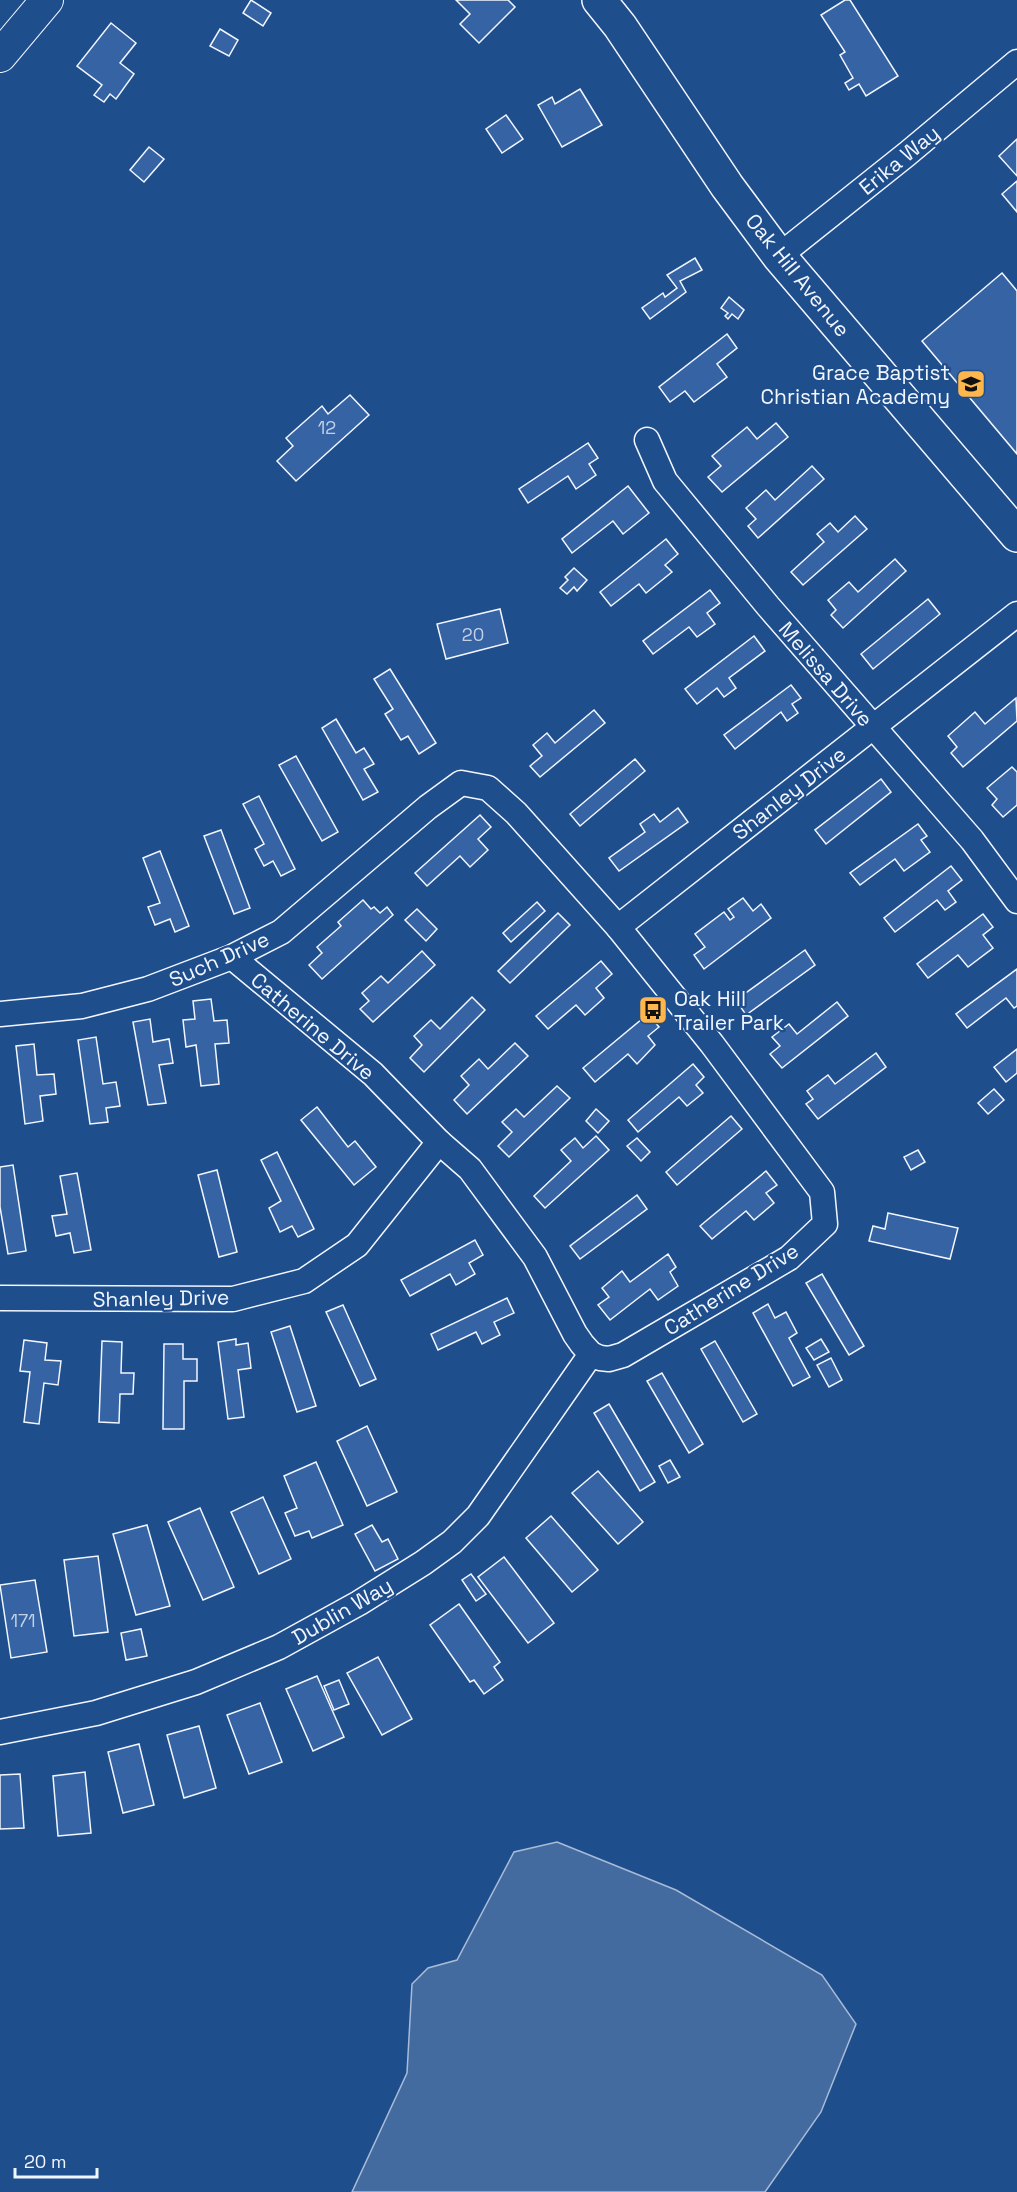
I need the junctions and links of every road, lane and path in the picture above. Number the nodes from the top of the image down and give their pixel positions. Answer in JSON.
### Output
{"nodes":[{"id":1,"x":47,"y":0,"type":"edge"},
{"id":2,"x":599,"y":0,"type":"edge"},
{"id":3,"x":0,"y":56,"type":"edge"},
{"id":4,"x":1017,"y":62,"type":"edge"},
{"id":5,"x":779,"y":256,"type":"junction"},
{"id":6,"x":647,"y":440,"type":"dead end"},
{"id":7,"x":1017,"y":535,"type":"edge"},
{"id":8,"x":1017,"y":614,"type":"edge"},
{"id":9,"x":873,"y":728,"type":"junction"},
{"id":10,"x":461,"y":783,"type":"joint"},
{"id":11,"x":1017,"y":901,"type":"edge"},
{"id":12,"x":618,"y":927,"type":"junction"},
{"id":13,"x":232,"y":957,"type":"junction"},
{"id":14,"x":0,"y":1014,"type":"edge"},
{"id":15,"x":439,"y":1142,"type":"junction"},
{"id":16,"x":0,"y":1298,"type":"edge"},
{"id":17,"x":591,"y":1354,"type":"junction"},
{"id":18,"x":0,"y":1732,"type":"edge"}],
"edges":[{"from":1,"to":3,"type":"street"},
{"from":2,"to":5,"type":"main road","name":"Oak Hill Avenue"},
{"from":4,"to":5,"type":"street","name":"Erika Way"},
{"from":5,"to":7,"type":"main road","name":"Oak Hill Avenue"},
{"from":6,"to":9,"type":"street","name":"Melissa Drive"},
{"from":8,"to":9,"type":"street","name":"Shanley Drive"},
{"from":9,"to":11,"type":"street","name":"Melissa Drive"},
{"from":9,"to":12,"type":"street","name":"Shanley Drive"},
{"from":10,"to":12,"type":"street","name":"Catherine Drive"},
{"from":10,"to":13,"type":"street","name":"Such Drive"},
{"from":12,"to":17,"type":"street","name":"Catherine Drive"},
{"from":13,"to":14,"type":"street","name":"Such Drive"},
{"from":13,"to":15,"type":"street","name":"Catherine Drive"},
{"from":15,"to":16,"type":"street","name":"Shanley Drive"},
{"from":15,"to":17,"type":"street","name":"Catherine Drive"},
{"from":17,"to":18,"type":"street","name":"Dublin Way"}]}
